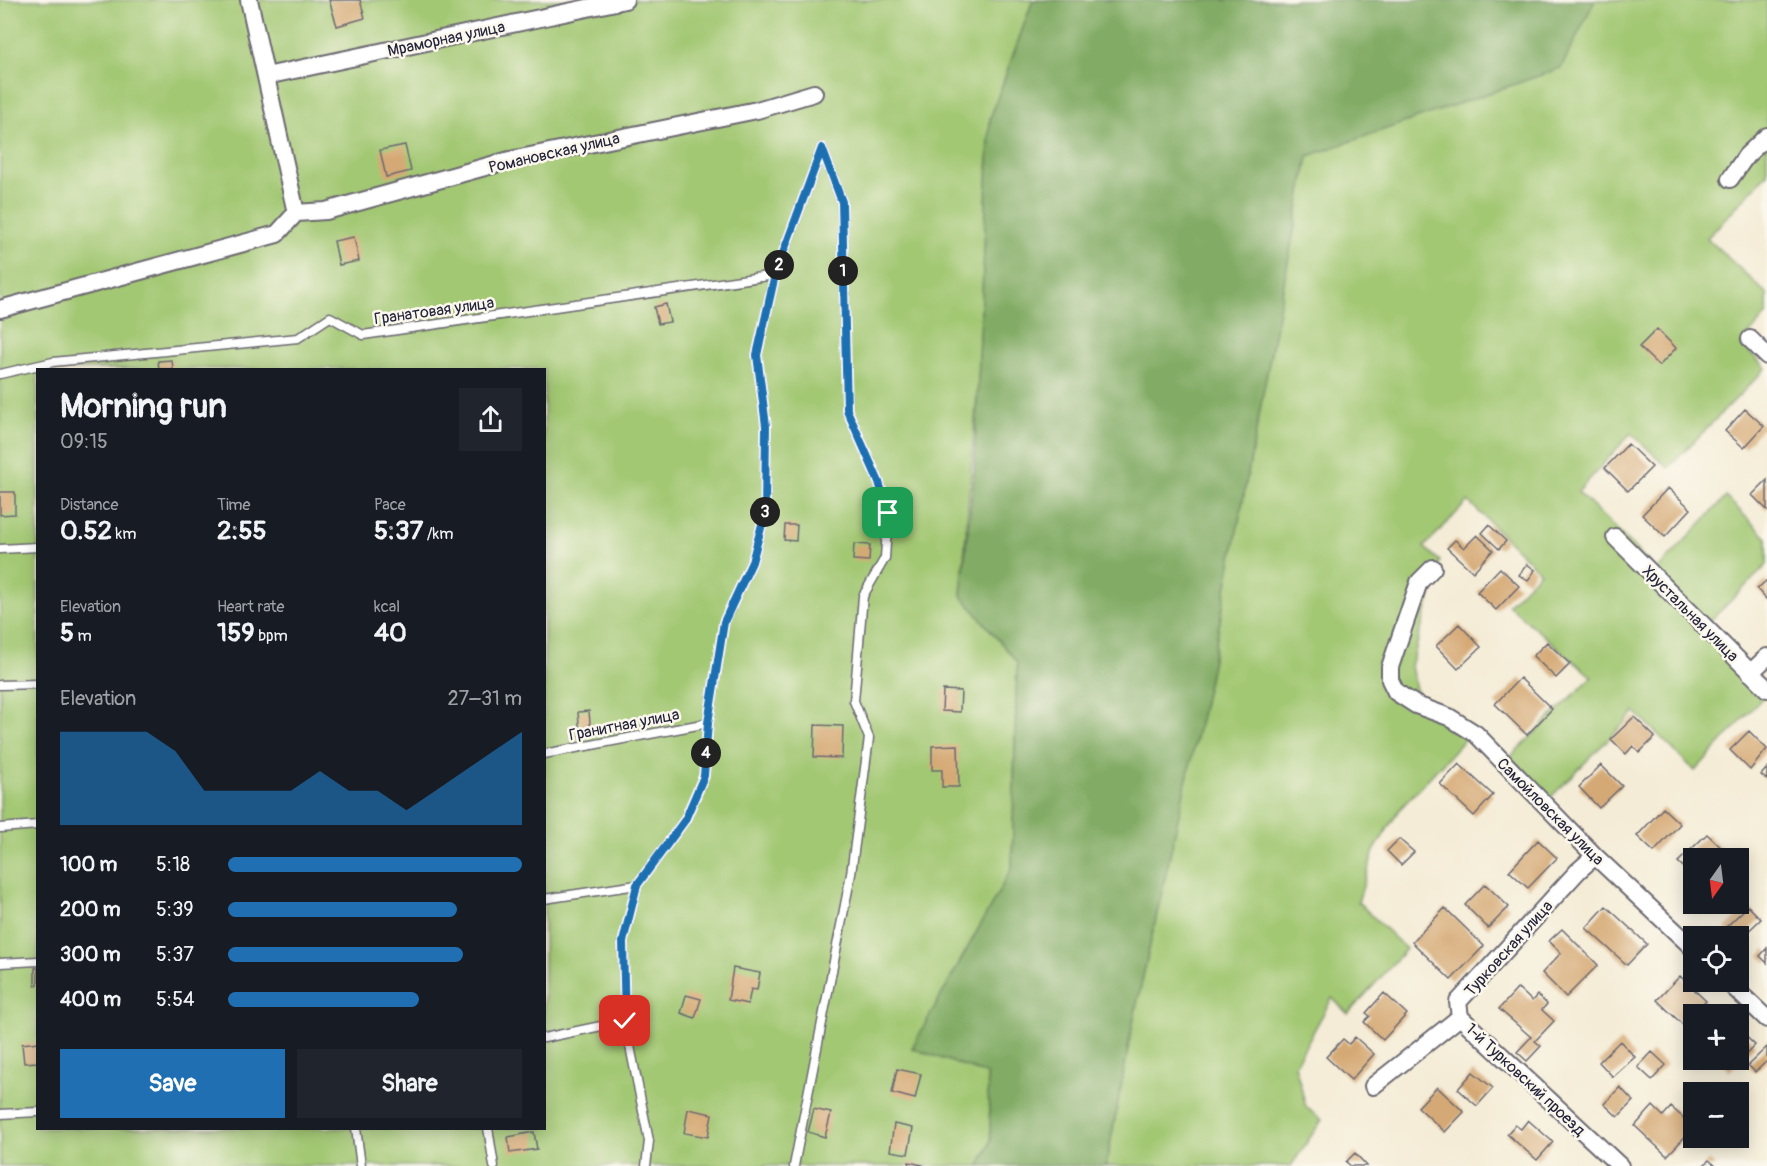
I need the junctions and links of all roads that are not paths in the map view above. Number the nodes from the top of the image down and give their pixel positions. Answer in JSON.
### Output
{"nodes":[{"id":1,"x":249,"y":0,"type":"edge"},
{"id":2,"x":625,"y":0,"type":"edge"},
{"id":3,"x":266,"y":76,"type":"junction"},
{"id":4,"x":814,"y":93,"type":"dead end"},
{"id":5,"x":1767,"y":136,"type":"edge"},
{"id":6,"x":1730,"y":179,"type":"dead end"},
{"id":7,"x":296,"y":213,"type":"junction"},
{"id":8,"x":775,"y":275,"type":"junction"},
{"id":9,"x":0,"y":309,"type":"edge"},
{"id":10,"x":1750,"y":339,"type":"dead end"},
{"id":11,"x":1767,"y":357,"type":"edge"},
{"id":12,"x":0,"y":374,"type":"edge"},
{"id":13,"x":1615,"y":537,"type":"dead end"},
{"id":14,"x":36,"y":547,"type":"edge"},
{"id":15,"x":0,"y":549,"type":"edge"},
{"id":16,"x":1433,"y":568,"type":"dead end"},
{"id":17,"x":1767,"y":657,"type":"edge"},
{"id":18,"x":1750,"y":673,"type":"junction"},
{"id":19,"x":36,"y":684,"type":"edge"},
{"id":20,"x":0,"y":685,"type":"edge"},
{"id":21,"x":1767,"y":689,"type":"edge"},
{"id":22,"x":708,"y":723,"type":"junction"},
{"id":23,"x":546,"y":754,"type":"edge"},
{"id":24,"x":36,"y":825,"type":"edge"},
{"id":25,"x":0,"y":828,"type":"edge"},
{"id":26,"x":1595,"y":856,"type":"junction"},
{"id":27,"x":637,"y":885,"type":"junction"},
{"id":28,"x":546,"y":899,"type":"edge"},
{"id":29,"x":1683,"y":939,"type":"edge"},
{"id":30,"x":36,"y":961,"type":"edge"},
{"id":31,"x":0,"y":963,"type":"edge"},
{"id":32,"x":1739,"y":992,"type":"edge"},
{"id":33,"x":1460,"y":1017,"type":"junction"},
{"id":34,"x":1767,"y":1019,"type":"edge"},
{"id":35,"x":625,"y":1021,"type":"junction"},
{"id":36,"x":546,"y":1038,"type":"edge"},
{"id":37,"x":1373,"y":1086,"type":"dead end"},
{"id":38,"x":36,"y":1112,"type":"edge"},
{"id":39,"x":0,"y":1114,"type":"edge"},
{"id":40,"x":356,"y":1130,"type":"edge"},
{"id":41,"x":488,"y":1130,"type":"edge"},
{"id":42,"x":361,"y":1166,"type":"edge"},
{"id":43,"x":494,"y":1166,"type":"edge"},
{"id":44,"x":646,"y":1166,"type":"edge"},
{"id":45,"x":794,"y":1166,"type":"edge"},
{"id":46,"x":1620,"y":1166,"type":"edge"}],
"edges":[{"from":1,"to":3,"type":"street"},
{"from":2,"to":3,"type":"street","name":"Мраморная улица"},
{"from":3,"to":7,"type":"street"},
{"from":4,"to":7,"type":"street","name":"Романовская улица"},
{"from":5,"to":6,"type":"street"},
{"from":7,"to":9,"type":"street"},
{"from":8,"to":12,"type":"lane","name":"Гранатовая улица"},
{"from":8,"to":22,"type":"lane"},
{"from":8,"to":45,"type":"lane"},
{"from":10,"to":11,"type":"street"},
{"from":13,"to":18,"type":"street","name":"Хрустальная улица"},
{"from":14,"to":15,"type":"lane"},
{"from":16,"to":26,"type":"street","name":"Самойловская улица"},
{"from":17,"to":18,"type":"street"},
{"from":18,"to":21,"type":"street","name":"Хрустальная улица"},
{"from":19,"to":20,"type":"lane"},
{"from":22,"to":23,"type":"lane","name":"Гранитная улица"},
{"from":22,"to":27,"type":"lane"},
{"from":24,"to":25,"type":"lane"},
{"from":26,"to":29,"type":"street","name":"Самойловская улица"},
{"from":26,"to":33,"type":"street","name":"Турковская улица"},
{"from":27,"to":28,"type":"lane"},
{"from":27,"to":35,"type":"lane"},
{"from":30,"to":31,"type":"lane"},
{"from":32,"to":34,"type":"street"},
{"from":33,"to":37,"type":"street","name":"Турковская улица"},
{"from":33,"to":46,"type":"street","name":"1-й Турковский проезд"},
{"from":35,"to":36,"type":"lane"},
{"from":35,"to":44,"type":"lane"},
{"from":38,"to":39,"type":"lane"},
{"from":40,"to":42,"type":"lane"},
{"from":41,"to":43,"type":"lane"}]}
